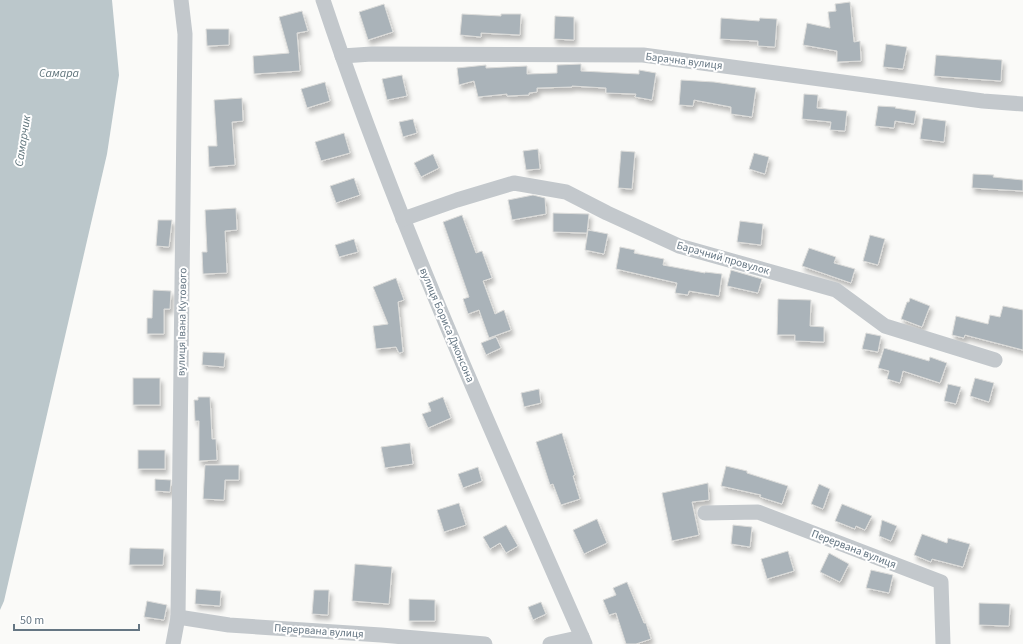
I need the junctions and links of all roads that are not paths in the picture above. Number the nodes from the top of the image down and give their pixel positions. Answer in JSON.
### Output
{"nodes":[{"id":1,"x":181,"y":0,"type":"edge"},
{"id":2,"x":324,"y":0,"type":"edge"},
{"id":3,"x":342,"y":56,"type":"junction"},
{"id":4,"x":1023,"y":104,"type":"edge"},
{"id":5,"x":403,"y":219,"type":"junction"},
{"id":6,"x":994,"y":360,"type":"dead end"},
{"id":7,"x":706,"y":513,"type":"dead end"},
{"id":8,"x":178,"y":617,"type":"junction"},
{"id":9,"x":584,"y":641,"type":"edge"},
{"id":10,"x":173,"y":644,"type":"edge"},
{"id":11,"x":484,"y":644,"type":"edge"},
{"id":12,"x":550,"y":644,"type":"edge"},
{"id":13,"x":944,"y":644,"type":"edge"}],
"edges":[{"from":1,"to":8,"type":"street","name":"вулиця Івана Кутового"},
{"from":2,"to":3,"type":"street","name":"вулиця Бориса Джонсона"},
{"from":3,"to":4,"type":"street","name":"Барачна вулиця"},
{"from":3,"to":5,"type":"street","name":"вулиця Бориса Джонсона"},
{"from":5,"to":6,"type":"street","name":"Барачний провулок"},
{"from":5,"to":9,"type":"street","name":"вулиця Бориса Джонсона"},
{"from":7,"to":13,"type":"street","name":"Перервана вулиця"},
{"from":8,"to":10,"type":"street","name":"вулиця Івана Кутового"},
{"from":8,"to":11,"type":"street","name":"Перервана вулиця"},
{"from":9,"to":12,"type":"street"}]}
